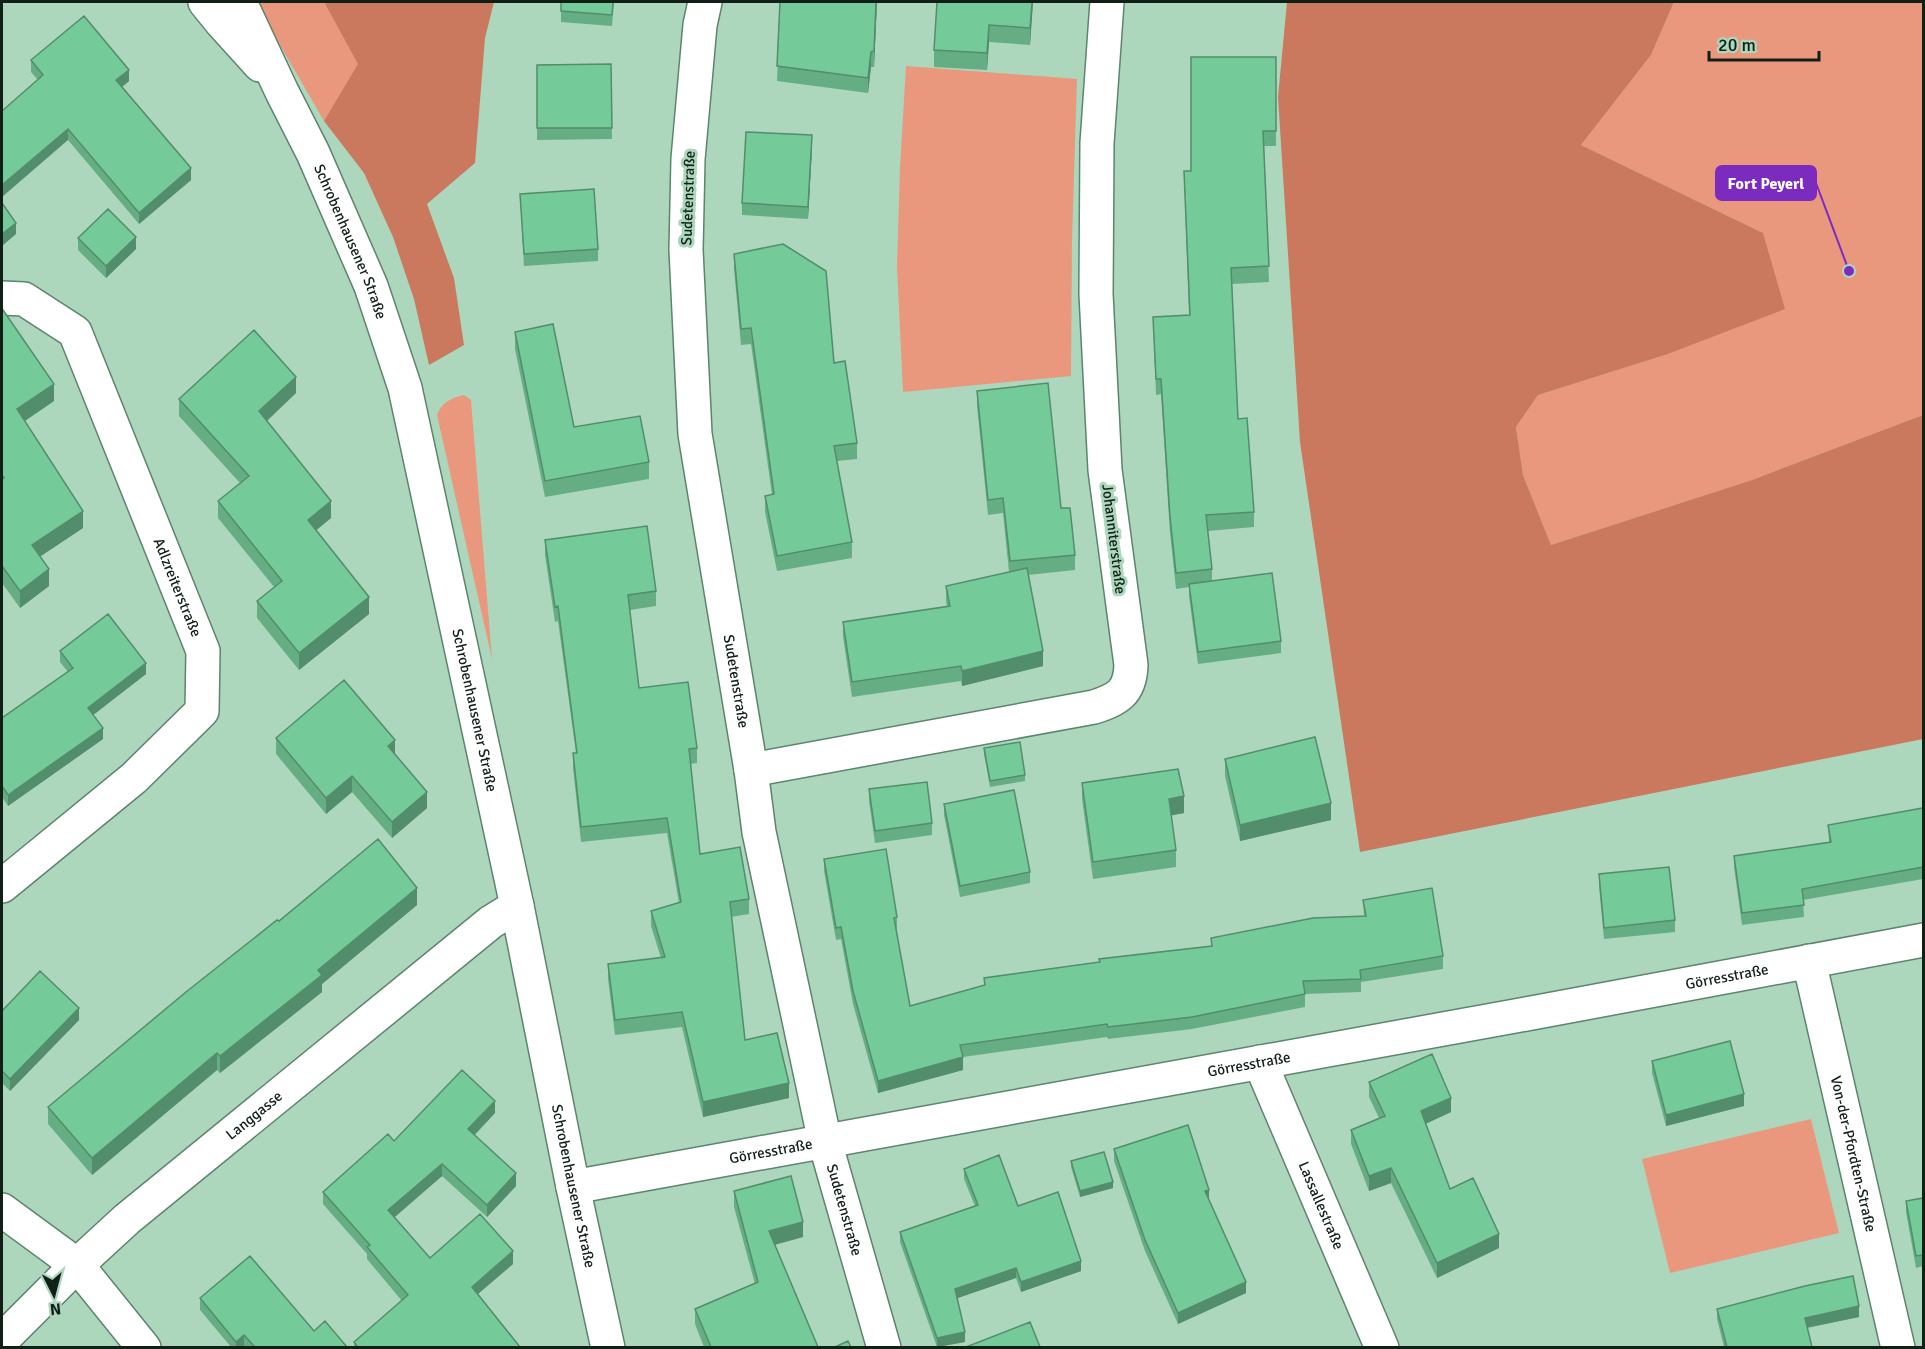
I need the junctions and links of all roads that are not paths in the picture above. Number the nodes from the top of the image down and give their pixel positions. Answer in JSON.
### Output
{"nodes":[{"id":1,"x":206,"y":2,"type":"edge"},
{"id":2,"x":240,"y":2,"type":"edge"},
{"id":3,"x":705,"y":2,"type":"edge"},
{"id":4,"x":1107,"y":2,"type":"edge"},
{"id":5,"x":282,"y":92,"type":"junction"},
{"id":6,"x":2,"y":298,"type":"edge"},
{"id":7,"x":751,"y":770,"type":"junction"},
{"id":8,"x":2,"y":886,"type":"edge"},
{"id":9,"x":517,"y":906,"type":"junction"},
{"id":10,"x":1923,"y":940,"type":"edge"},
{"id":11,"x":1809,"y":961,"type":"junction"},
{"id":12,"x":1260,"y":1062,"type":"junction"},
{"id":13,"x":825,"y":1142,"type":"junction"},
{"id":14,"x":573,"y":1187,"type":"junction"},
{"id":15,"x":2,"y":1210,"type":"edge"},
{"id":16,"x":77,"y":1265,"type":"junction"},
{"id":17,"x":2,"y":1340,"type":"edge"},
{"id":18,"x":144,"y":1347,"type":"edge"},
{"id":19,"x":608,"y":1347,"type":"edge"},
{"id":20,"x":884,"y":1347,"type":"edge"},
{"id":21,"x":1382,"y":1347,"type":"edge"},
{"id":22,"x":1898,"y":1347,"type":"edge"}],
"edges":[{"from":1,"to":5,"type":"street","name":"Schrobenhausener Straße"},
{"from":2,"to":5,"type":"street","name":"Schrobenhausener Straße"},
{"from":3,"to":7,"type":"street","name":"Sudetenstraße"},
{"from":4,"to":7,"type":"street","name":"Johanniterstraße"},
{"from":5,"to":9,"type":"street","name":"Schrobenhausener Straße"},
{"from":6,"to":8,"type":"street","name":"Adlzreiterstraße"},
{"from":7,"to":13,"type":"street","name":"Sudetenstraße"},
{"from":9,"to":14,"type":"street","name":"Schrobenhausener Straße"},
{"from":9,"to":16,"type":"street","name":"Langgasse"},
{"from":10,"to":11,"type":"street","name":"Görresstraße"},
{"from":11,"to":12,"type":"street","name":"Görresstraße"},
{"from":11,"to":22,"type":"street","name":"Von-der-Pfordten-Straße"},
{"from":12,"to":13,"type":"street","name":"Görresstraße"},
{"from":12,"to":21,"type":"street","name":"Lassallestraße"},
{"from":13,"to":14,"type":"street","name":"Görresstraße"},
{"from":13,"to":20,"type":"street","name":"Sudetenstraße"},
{"from":14,"to":19,"type":"street","name":"Schrobenhausener Straße"},
{"from":15,"to":16,"type":"street"},
{"from":16,"to":17,"type":"street","name":"Langgasse"},
{"from":16,"to":18,"type":"street"}]}
